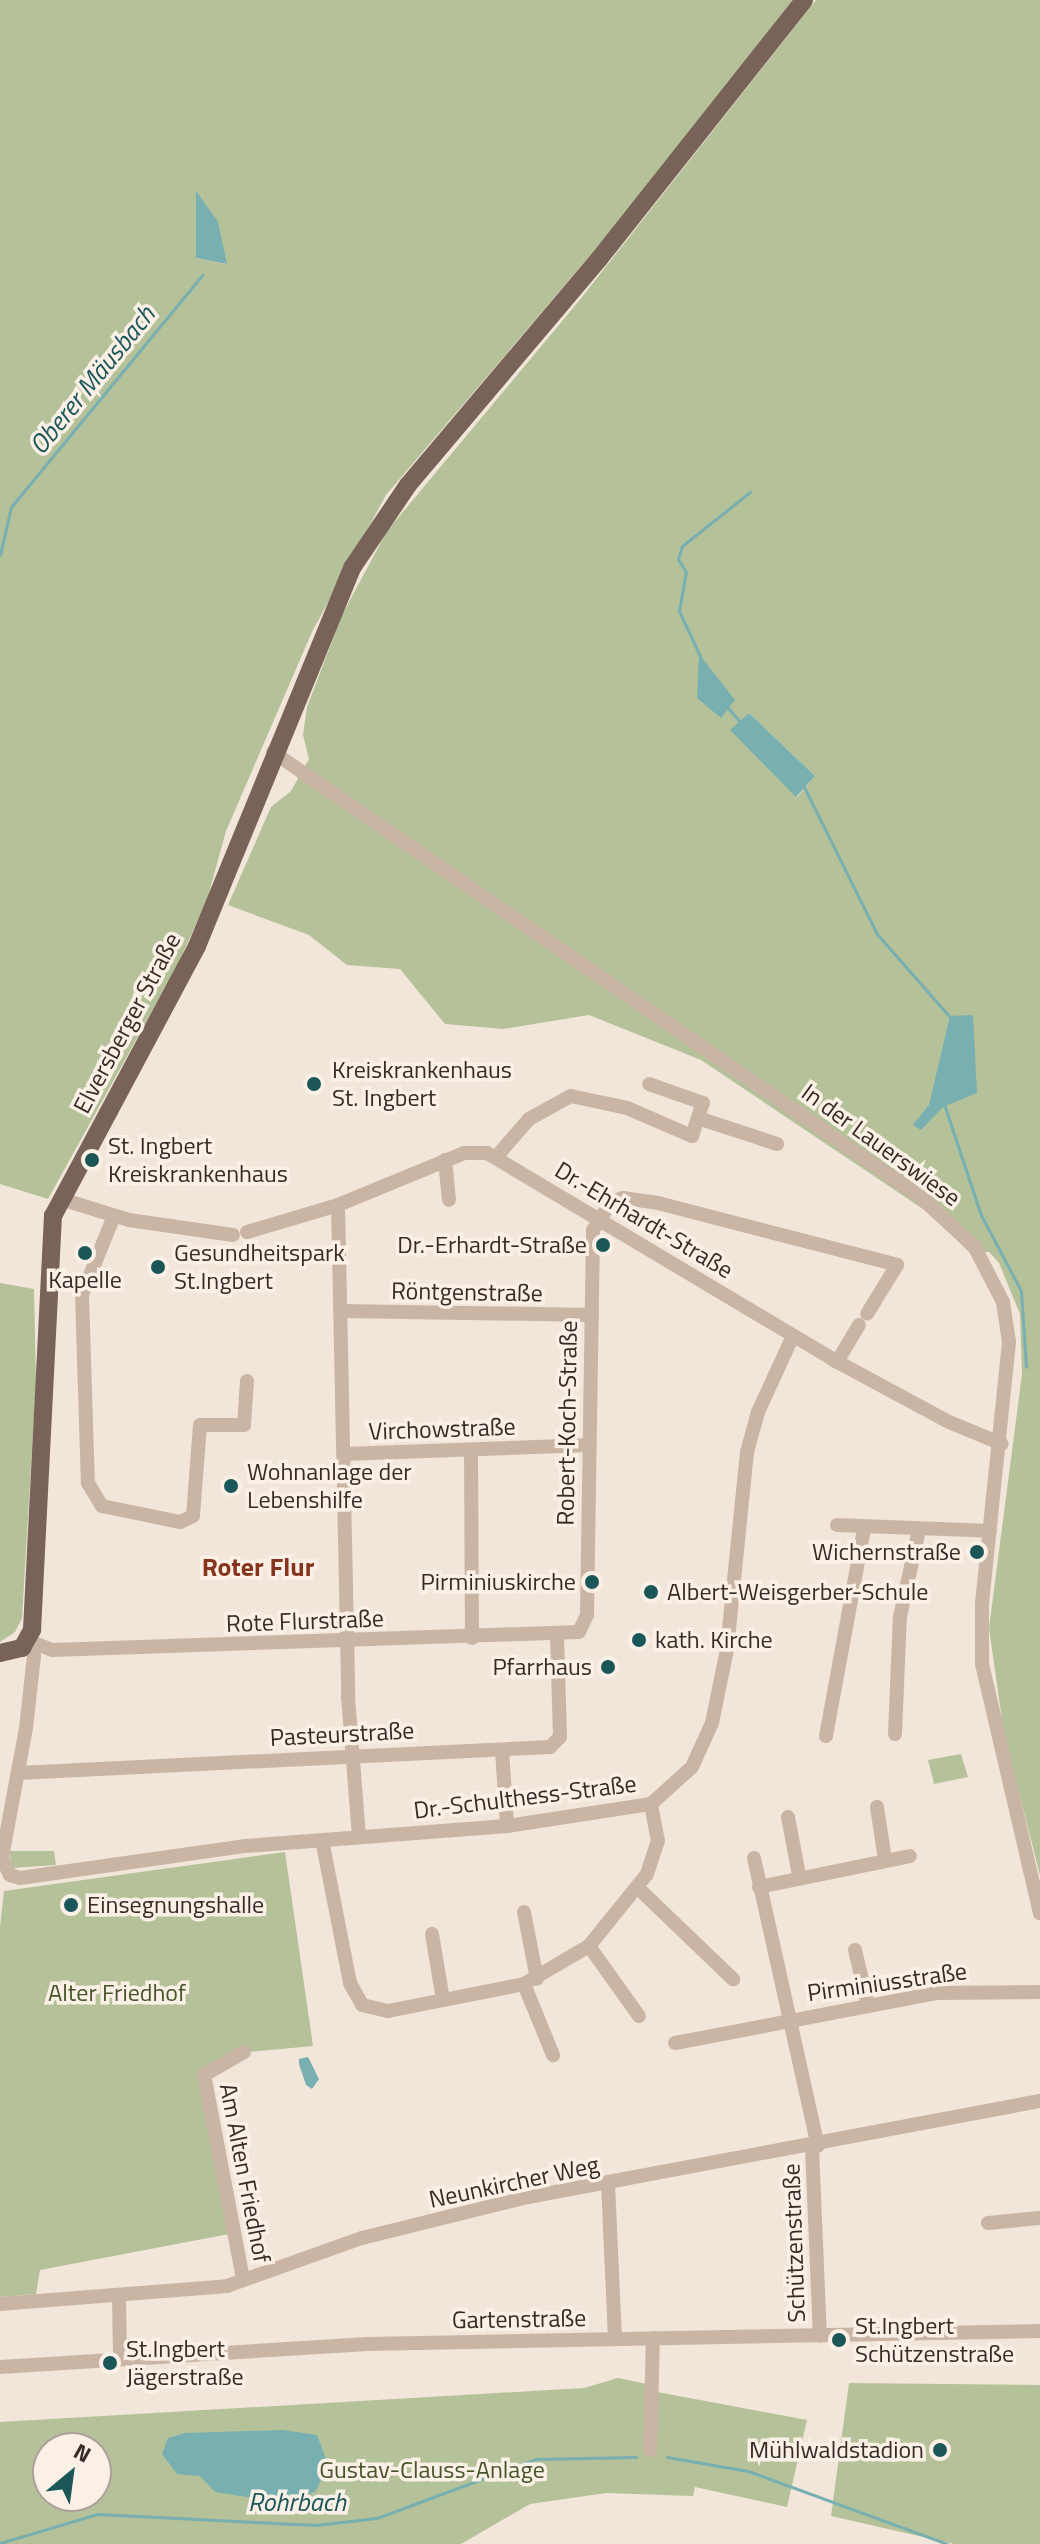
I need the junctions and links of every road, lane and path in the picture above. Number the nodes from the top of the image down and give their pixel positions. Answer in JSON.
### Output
{"nodes":[{"id":1,"x":804,"y":0,"type":"edge"},
{"id":2,"x":273,"y":752,"type":"junction"},
{"id":3,"x":649,"y":1084,"type":"dead end"},
{"id":4,"x":701,"y":1119,"type":"junction"},
{"id":5,"x":777,"y":1144,"type":"dead end"},
{"id":6,"x":497,"y":1156,"type":"junction"},
{"id":7,"x":445,"y":1160,"type":"junction"},
{"id":8,"x":61,"y":1199,"type":"junction"},
{"id":9,"x":449,"y":1200,"type":"dead end"},
{"id":10,"x":338,"y":1205,"type":"junction"},
{"id":11,"x":114,"y":1216,"type":"junction"},
{"id":12,"x":598,"y":1218,"type":"junction"},
{"id":13,"x":342,"y":1311,"type":"junction"},
{"id":14,"x":592,"y":1315,"type":"junction"},
{"id":15,"x":793,"y":1336,"type":"junction"},
{"id":16,"x":837,"y":1362,"type":"junction"},
{"id":17,"x":247,"y":1381,"type":"dead end"},
{"id":18,"x":1002,"y":1444,"type":"junction"},
{"id":19,"x":589,"y":1445,"type":"junction"},
{"id":20,"x":471,"y":1451,"type":"junction"},
{"id":21,"x":344,"y":1454,"type":"junction"},
{"id":22,"x":837,"y":1525,"type":"dead end"},
{"id":23,"x":864,"y":1528,"type":"junction"},
{"id":24,"x":919,"y":1530,"type":"junction"},
{"id":25,"x":990,"y":1531,"type":"junction"},
{"id":26,"x":583,"y":1629,"type":"joint"},
{"id":27,"x":557,"y":1634,"type":"junction"},
{"id":28,"x":472,"y":1638,"type":"junction"},
{"id":29,"x":29,"y":1641,"type":"junction"},
{"id":30,"x":348,"y":1643,"type":"junction"},
{"id":31,"x":0,"y":1653,"type":"edge"},
{"id":32,"x":895,"y":1734,"type":"dead end"},
{"id":33,"x":826,"y":1736,"type":"dead end"},
{"id":34,"x":502,"y":1750,"type":"junction"},
{"id":35,"x":351,"y":1755,"type":"junction"},
{"id":36,"x":18,"y":1773,"type":"junction"},
{"id":37,"x":651,"y":1804,"type":"junction"},
{"id":38,"x":877,"y":1807,"type":"dead end"},
{"id":39,"x":788,"y":1817,"type":"dead end"},
{"id":40,"x":507,"y":1826,"type":"junction"},
{"id":41,"x":359,"y":1837,"type":"junction"},
{"id":42,"x":322,"y":1840,"type":"junction"},
{"id":43,"x":910,"y":1856,"type":"dead end"},
{"id":44,"x":754,"y":1858,"type":"dead end"},
{"id":45,"x":885,"y":1860,"type":"junction"},
{"id":46,"x":799,"y":1875,"type":"junction"},
{"id":47,"x":759,"y":1887,"type":"junction"},
{"id":48,"x":638,"y":1888,"type":"junction"},
{"id":49,"x":524,"y":1912,"type":"dead end"},
{"id":50,"x":1040,"y":1913,"type":"edge"},
{"id":51,"x":432,"y":1934,"type":"dead end"},
{"id":52,"x":589,"y":1946,"type":"junction"},
{"id":53,"x":855,"y":1950,"type":"dead end"},
{"id":54,"x":733,"y":1979,"type":"dead end"},
{"id":55,"x":530,"y":1982,"type":"junction"},
{"id":56,"x":1040,"y":1992,"type":"edge"},
{"id":57,"x":443,"y":2000,"type":"junction"},
{"id":58,"x":868,"y":2005,"type":"junction"},
{"id":59,"x":639,"y":2016,"type":"dead end"},
{"id":60,"x":788,"y":2018,"type":"junction"},
{"id":61,"x":675,"y":2043,"type":"dead end"},
{"id":62,"x":244,"y":2052,"type":"dead end"},
{"id":63,"x":553,"y":2055,"type":"dead end"},
{"id":64,"x":1040,"y":2101,"type":"edge"},
{"id":65,"x":815,"y":2146,"type":"junction"},
{"id":66,"x":608,"y":2184,"type":"junction"},
{"id":67,"x":1040,"y":2218,"type":"edge"},
{"id":68,"x":988,"y":2223,"type":"dead end"},
{"id":69,"x":243,"y":2279,"type":"junction"},
{"id":70,"x":119,"y":2299,"type":"junction"},
{"id":71,"x":0,"y":2304,"type":"edge"},
{"id":72,"x":1040,"y":2331,"type":"edge"},
{"id":73,"x":820,"y":2336,"type":"junction"},
{"id":74,"x":653,"y":2338,"type":"junction"},
{"id":75,"x":615,"y":2339,"type":"junction"},
{"id":76,"x":120,"y":2359,"type":"junction"},
{"id":77,"x":0,"y":2367,"type":"edge"},
{"id":78,"x":650,"y":2450,"type":"dead end"}],
"edges":[{"from":1,"to":2,"type":"main road","name":"Elversberger Straße"},
{"from":2,"to":8,"type":"main road","name":"Elversberger Straße"},
{"from":2,"to":18,"type":"street","name":"In der Lauerswiese"},
{"from":3,"to":4,"type":"street"},
{"from":4,"to":5,"type":"street"},
{"from":4,"to":6,"type":"street"},
{"from":6,"to":7,"type":"street"},
{"from":6,"to":12,"type":"street","name":"Dr.-Ehrhardt-Straße"},
{"from":7,"to":9,"type":"street"},
{"from":7,"to":10,"type":"street"},
{"from":8,"to":11,"type":"street"},
{"from":8,"to":29,"type":"main road","name":"Elversberger Straße"},
{"from":10,"to":11,"type":"street"},
{"from":10,"to":13,"type":"street"},
{"from":11,"to":17,"type":"street"},
{"from":12,"to":14,"type":"street","name":"Robert-Koch-Straße"},
{"from":12,"to":15,"type":"street","name":"Dr.-Ehrhardt-Straße"},
{"from":12,"to":16,"type":"street"},
{"from":13,"to":14,"type":"street","name":"Röntgenstraße"},
{"from":13,"to":21,"type":"street"},
{"from":14,"to":19,"type":"street","name":"Robert-Koch-Straße"},
{"from":15,"to":16,"type":"street","name":"Dr.-Ehrhardt-Straße"},
{"from":15,"to":37,"type":"street","name":"Dr.-Schulthess-Straße"},
{"from":16,"to":18,"type":"street","name":"Dr.-Ehrhardt-Straße"},
{"from":18,"to":25,"type":"street","name":"In der Lauerswiese"},
{"from":19,"to":20,"type":"street","name":"Virchowstraße"},
{"from":19,"to":26,"type":"street","name":"Robert-Koch-Straße"},
{"from":20,"to":21,"type":"street","name":"Virchowstraße"},
{"from":20,"to":28,"type":"street"},
{"from":21,"to":30,"type":"street"},
{"from":22,"to":23,"type":"street"},
{"from":23,"to":24,"type":"street"},
{"from":23,"to":33,"type":"street"},
{"from":24,"to":25,"type":"street"},
{"from":24,"to":32,"type":"street"},
{"from":25,"to":50,"type":"street","name":"In der Lauerswiese"},
{"from":26,"to":27,"type":"street","name":"Rote Flurstraße"},
{"from":27,"to":28,"type":"street","name":"Rote Flurstraße"},
{"from":27,"to":34,"type":"street","name":"Pasteurstraße"},
{"from":28,"to":30,"type":"street","name":"Rote Flurstraße"},
{"from":29,"to":30,"type":"street","name":"Rote Flurstraße"},
{"from":29,"to":31,"type":"main road"},
{"from":29,"to":36,"type":"street"},
{"from":30,"to":35,"type":"street"},
{"from":34,"to":35,"type":"street","name":"Pasteurstraße"},
{"from":34,"to":40,"type":"street"},
{"from":35,"to":36,"type":"street","name":"Pasteurstraße"},
{"from":35,"to":41,"type":"street"},
{"from":36,"to":42,"type":"street","name":"Dr.-Schulthess-Straße"},
{"from":37,"to":40,"type":"street","name":"Dr.-Schulthess-Straße"},
{"from":37,"to":48,"type":"street"},
{"from":38,"to":45,"type":"street"},
{"from":39,"to":46,"type":"street"},
{"from":40,"to":41,"type":"street","name":"Dr.-Schulthess-Straße"},
{"from":41,"to":42,"type":"street","name":"Dr.-Schulthess-Straße"},
{"from":42,"to":57,"type":"street"},
{"from":43,"to":45,"type":"street"},
{"from":44,"to":47,"type":"street","name":"Schützenstraße"},
{"from":45,"to":46,"type":"street"},
{"from":46,"to":47,"type":"street"},
{"from":47,"to":60,"type":"street","name":"Schützenstraße"},
{"from":48,"to":52,"type":"street"},
{"from":48,"to":54,"type":"street"},
{"from":49,"to":55,"type":"street"},
{"from":51,"to":57,"type":"street"},
{"from":52,"to":55,"type":"street"},
{"from":52,"to":59,"type":"street"},
{"from":53,"to":58,"type":"street"},
{"from":55,"to":57,"type":"street"},
{"from":55,"to":63,"type":"street"},
{"from":56,"to":58,"type":"street","name":"Pirminiusstraße"},
{"from":58,"to":60,"type":"street","name":"Pirminiusstraße"},
{"from":60,"to":61,"type":"street","name":"Pirminiusstraße"},
{"from":60,"to":65,"type":"street","name":"Schützenstraße"},
{"from":62,"to":69,"type":"street","name":"Am Alten Friedhof"},
{"from":64,"to":65,"type":"street","name":"Neunkircher Weg"},
{"from":65,"to":66,"type":"street","name":"Neunkircher Weg"},
{"from":65,"to":73,"type":"street","name":"Schützenstraße"},
{"from":66,"to":69,"type":"street","name":"Neunkircher Weg"},
{"from":66,"to":75,"type":"street"},
{"from":67,"to":68,"type":"street"},
{"from":69,"to":70,"type":"street","name":"Neunkircher Weg"},
{"from":70,"to":71,"type":"street","name":"Neunkircher Weg"},
{"from":70,"to":76,"type":"street"},
{"from":72,"to":73,"type":"street","name":"Gartenstraße"},
{"from":73,"to":74,"type":"street","name":"Gartenstraße"},
{"from":74,"to":75,"type":"street","name":"Gartenstraße"},
{"from":74,"to":78,"type":"street"},
{"from":75,"to":76,"type":"street","name":"Gartenstraße"},
{"from":76,"to":77,"type":"street","name":"Gartenstraße"}]}
